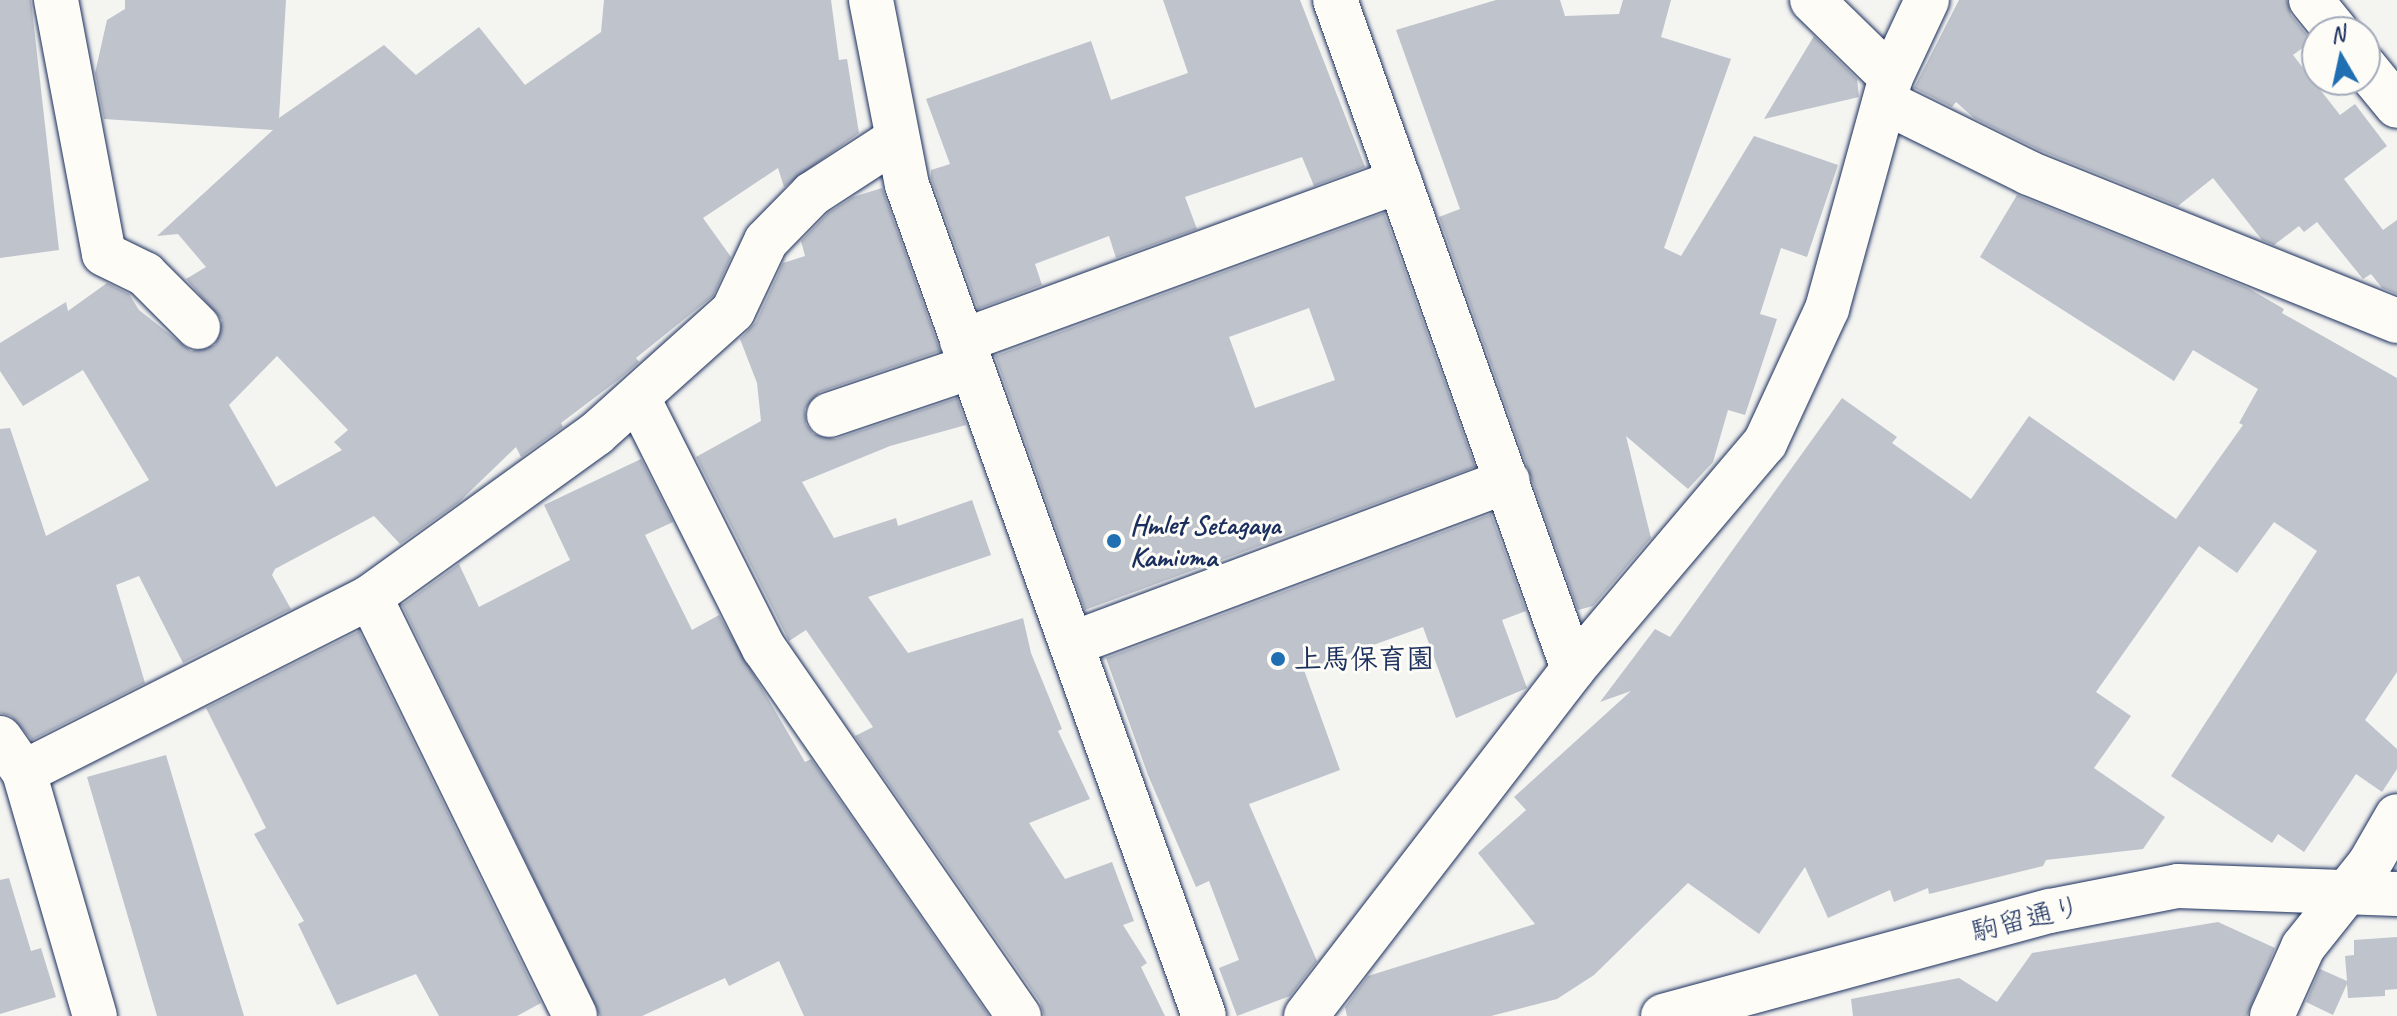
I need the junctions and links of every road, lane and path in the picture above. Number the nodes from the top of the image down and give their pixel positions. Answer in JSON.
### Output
{"nodes":[{"id":1,"x":56,"y":0,"type":"edge"},
{"id":2,"x":871,"y":0,"type":"edge"},
{"id":3,"x":1335,"y":0,"type":"edge"},
{"id":4,"x":1812,"y":0,"type":"edge"},
{"id":5,"x":1927,"y":0,"type":"edge"},
{"id":6,"x":2311,"y":0,"type":"edge"},
{"id":7,"x":2324,"y":16,"type":"edge"},
{"id":8,"x":2381,"y":86,"type":"edge"},
{"id":9,"x":1889,"y":90,"type":"junction"},
{"id":10,"x":2397,"y":106,"type":"edge"},
{"id":11,"x":895,"y":140,"type":"junction"},
{"id":12,"x":1400,"y":181,"type":"junction"},
{"id":13,"x":2397,"y":321,"type":"edge"},
{"id":14,"x":198,"y":327,"type":"dead end"},
{"id":15,"x":966,"y":354,"type":"junction"},
{"id":16,"x":639,"y":400,"type":"junction"},
{"id":17,"x":829,"y":415,"type":"dead end"},
{"id":18,"x":1508,"y":481,"type":"junction"},
{"id":19,"x":370,"y":597,"type":"junction"},
{"id":20,"x":1074,"y":643,"type":"junction"},
{"id":21,"x":1573,"y":669,"type":"junction"},
{"id":22,"x":12,"y":755,"type":"edge"},
{"id":23,"x":2397,"y":816,"type":"edge"},
{"id":24,"x":2346,"y":890,"type":"junction"},
{"id":25,"x":2397,"y":894,"type":"edge"},
{"id":26,"x":95,"y":1016,"type":"edge"},
{"id":27,"x":575,"y":1016,"type":"edge"},
{"id":28,"x":1019,"y":1016,"type":"edge"},
{"id":29,"x":1204,"y":1016,"type":"edge"},
{"id":30,"x":1306,"y":1016,"type":"edge"},
{"id":31,"x":1663,"y":1016,"type":"edge"},
{"id":32,"x":2272,"y":1016,"type":"edge"}],
"edges":[{"from":1,"to":14,"type":"street"},
{"from":2,"to":11,"type":"street"},
{"from":3,"to":12,"type":"street"},
{"from":4,"to":9,"type":"street"},
{"from":5,"to":9,"type":"street"},
{"from":6,"to":7,"type":"street"},
{"from":8,"to":10,"type":"street"},
{"from":9,"to":13,"type":"street"},
{"from":9,"to":21,"type":"street"},
{"from":11,"to":15,"type":"street"},
{"from":11,"to":16,"type":"street"},
{"from":12,"to":15,"type":"street"},
{"from":12,"to":18,"type":"street"},
{"from":15,"to":17,"type":"street"},
{"from":15,"to":20,"type":"street"},
{"from":16,"to":19,"type":"street"},
{"from":16,"to":28,"type":"street"},
{"from":18,"to":20,"type":"street"},
{"from":18,"to":21,"type":"street"},
{"from":19,"to":22,"type":"street"},
{"from":19,"to":27,"type":"street"},
{"from":20,"to":29,"type":"street"},
{"from":21,"to":30,"type":"street"},
{"from":22,"to":26,"type":"street"},
{"from":23,"to":24,"type":"street"},
{"from":24,"to":25,"type":"street","name":"駒留通り"},
{"from":24,"to":31,"type":"street","name":"駒留通り"},
{"from":24,"to":32,"type":"street"}]}
